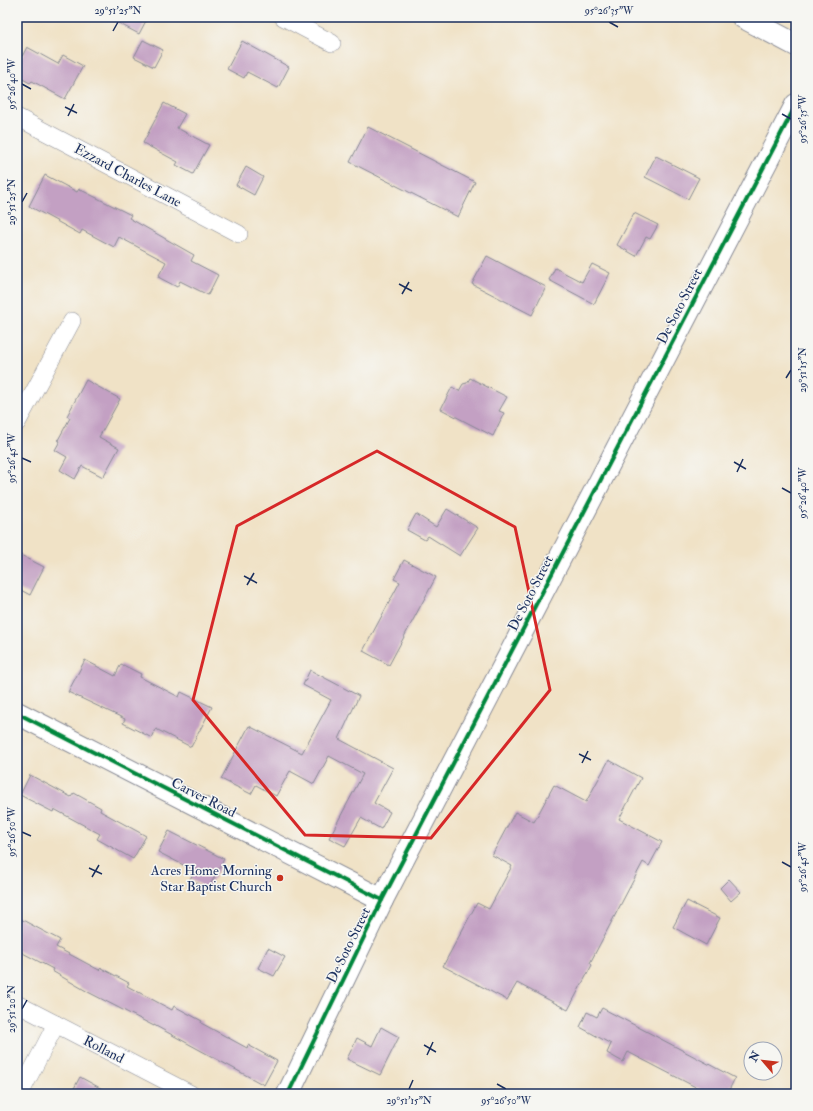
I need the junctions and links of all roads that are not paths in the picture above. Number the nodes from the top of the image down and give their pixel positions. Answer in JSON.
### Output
{"nodes":[{"id":1,"x":283,"y":17,"type":"edge"},
{"id":2,"x":743,"y":17,"type":"edge"},
{"id":3,"x":332,"y":43,"type":"dead end"},
{"id":4,"x":796,"y":44,"type":"edge"},
{"id":5,"x":796,"y":105,"type":"edge"},
{"id":6,"x":17,"y":117,"type":"edge"},
{"id":7,"x":239,"y":234,"type":"dead end"},
{"id":8,"x":72,"y":321,"type":"dead end"},
{"id":9,"x":17,"y":423,"type":"edge"},
{"id":10,"x":17,"y":714,"type":"edge"},
{"id":11,"x":382,"y":900,"type":"junction"},
{"id":12,"x":17,"y":1004,"type":"edge"},
{"id":13,"x":56,"y":1024,"type":"junction"},
{"id":14,"x":20,"y":1094,"type":"edge"},
{"id":15,"x":191,"y":1094,"type":"edge"},
{"id":16,"x":288,"y":1094,"type":"edge"}],
"edges":[{"from":1,"to":3,"type":"street"},
{"from":2,"to":4,"type":"street"},
{"from":5,"to":11,"type":"street","name":"De Soto Street"},
{"from":6,"to":7,"type":"street","name":"Ezzard Charles Lane"},
{"from":8,"to":9,"type":"street"},
{"from":10,"to":11,"type":"street","name":"Carver Road"},
{"from":11,"to":16,"type":"street","name":"De Soto Street"},
{"from":12,"to":13,"type":"street","name":"Rolland"},
{"from":13,"to":14,"type":"street"},
{"from":13,"to":15,"type":"street","name":"Rolland"}]}
